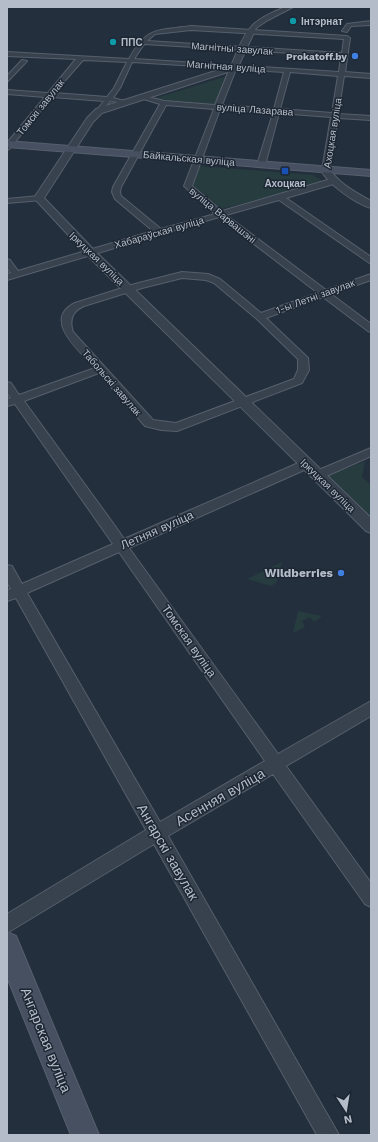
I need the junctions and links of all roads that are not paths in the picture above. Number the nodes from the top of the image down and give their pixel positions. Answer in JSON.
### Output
{"nodes":[{"id":1,"x":290,"y":7,"type":"edge"},
{"id":2,"x":371,"y":23,"type":"edge"},
{"id":3,"x":251,"y":32,"type":"junction"},
{"id":4,"x":346,"y":34,"type":"junction"},
{"id":5,"x":142,"y":42,"type":"junction"},
{"id":6,"x":243,"y":49,"type":"junction"},
{"id":7,"x":7,"y":54,"type":"edge"},
{"id":8,"x":345,"y":55,"type":"junction"},
{"id":9,"x":81,"y":58,"type":"junction"},
{"id":10,"x":7,"y":60,"type":"edge"},
{"id":11,"x":131,"y":60,"type":"junction"},
{"id":12,"x":24,"y":61,"type":"junction"},
{"id":13,"x":47,"y":63,"type":"dead end"},
{"id":14,"x":234,"y":67,"type":"junction"},
{"id":15,"x":288,"y":70,"type":"junction"},
{"id":16,"x":342,"y":74,"type":"junction"},
{"id":17,"x":371,"y":76,"type":"edge"},
{"id":18,"x":7,"y":80,"type":"edge"},
{"id":19,"x":7,"y":92,"type":"edge"},
{"id":20,"x":49,"y":95,"type":"junction"},
{"id":21,"x":140,"y":97,"type":"junction"},
{"id":22,"x":109,"y":99,"type":"junction"},
{"id":23,"x":123,"y":102,"type":"junction"},
{"id":24,"x":164,"y":102,"type":"junction"},
{"id":25,"x":218,"y":106,"type":"junction"},
{"id":26,"x":99,"y":111,"type":"junction"},
{"id":27,"x":275,"y":111,"type":"junction"},
{"id":28,"x":334,"y":115,"type":"junction"},
{"id":29,"x":371,"y":118,"type":"edge"},
{"id":30,"x":8,"y":145,"type":"edge"},
{"id":31,"x":71,"y":148,"type":"junction"},
{"id":32,"x":136,"y":153,"type":"junction"},
{"id":33,"x":197,"y":159,"type":"junction"},
{"id":34,"x":261,"y":165,"type":"junction"},
{"id":35,"x":326,"y":170,"type":"junction"},
{"id":36,"x":371,"y":174,"type":"edge"},
{"id":37,"x":334,"y":181,"type":"junction"},
{"id":38,"x":39,"y":198,"type":"junction"},
{"id":39,"x":280,"y":198,"type":"junction"},
{"id":40,"x":7,"y":201,"type":"edge"},
{"id":41,"x":371,"y":205,"type":"edge"},
{"id":42,"x":221,"y":215,"type":"junction"},
{"id":43,"x":159,"y":232,"type":"junction"},
{"id":44,"x":90,"y":252,"type":"junction"},
{"id":45,"x":371,"y":261,"type":"edge"},
{"id":46,"x":7,"y":262,"type":"edge"},
{"id":47,"x":16,"y":274,"type":"junction"},
{"id":48,"x":7,"y":277,"type":"edge"},
{"id":49,"x":371,"y":277,"type":"edge"},
{"id":50,"x":129,"y":289,"type":"junction"},
{"id":51,"x":323,"y":293,"type":"junction"},
{"id":52,"x":260,"y":316,"type":"junction"},
{"id":53,"x":371,"y":329,"type":"edge"},
{"id":54,"x":102,"y":369,"type":"junction"},
{"id":55,"x":7,"y":385,"type":"edge"},
{"id":56,"x":12,"y":401,"type":"edge"},
{"id":57,"x":242,"y":402,"type":"junction"},
{"id":58,"x":371,"y":452,"type":"edge"},
{"id":59,"x":307,"y":464,"type":"junction"},
{"id":60,"x":318,"y":474,"type":"junction"},
{"id":61,"x":371,"y":527,"type":"edge"},
{"id":62,"x":121,"y":546,"type":"junction"},
{"id":63,"x":7,"y":570,"type":"edge"},
{"id":64,"x":13,"y":593,"type":"edge"},
{"id":65,"x":371,"y":708,"type":"edge"},
{"id":66,"x":276,"y":765,"type":"junction"},
{"id":67,"x":157,"y":833,"type":"junction"},
{"id":68,"x":371,"y":898,"type":"edge"},
{"id":69,"x":7,"y":924,"type":"edge"},
{"id":70,"x":7,"y":945,"type":"edge"},
{"id":71,"x":85,"y":1135,"type":"edge"},
{"id":72,"x":329,"y":1135,"type":"edge"}],
"edges":[{"from":1,"to":3,"type":"street","name":"вуліца Варвашэні"},
{"from":2,"to":4,"type":"street"},
{"from":3,"to":4,"type":"street"},
{"from":3,"to":5,"type":"street"},
{"from":3,"to":6,"type":"street","name":"вуліца Варвашэні"},
{"from":4,"to":8,"type":"street","name":"Ахоцкая вуліца"},
{"from":5,"to":6,"type":"street","name":"Магнітны завулак"},
{"from":5,"to":11,"type":"street"},
{"from":6,"to":8,"type":"street","name":"Магнітны завулак"},
{"from":6,"to":14,"type":"street","name":"вуліца Варвашэні"},
{"from":7,"to":9,"type":"street","name":"Магнітная вуліца"},
{"from":8,"to":16,"type":"street","name":"Ахоцкая вуліца"},
{"from":9,"to":11,"type":"street","name":"Магнітная вуліца"},
{"from":9,"to":20,"type":"street","name":"Томскі завулак"},
{"from":10,"to":12,"type":"street"},
{"from":11,"to":14,"type":"street","name":"Магнітная вуліца"},
{"from":11,"to":22,"type":"street"},
{"from":12,"to":13,"type":"street"},
{"from":12,"to":18,"type":"street"},
{"from":14,"to":15,"type":"street","name":"Магнітная вуліца"},
{"from":14,"to":21,"type":"street"},
{"from":14,"to":25,"type":"street","name":"вуліца Варвашэні"},
{"from":15,"to":16,"type":"street","name":"Магнітная вуліца"},
{"from":15,"to":27,"type":"street"},
{"from":16,"to":17,"type":"street","name":"Магнітная вуліца"},
{"from":16,"to":28,"type":"street","name":"Ахоцкая вуліца"},
{"from":19,"to":20,"type":"street"},
{"from":20,"to":22,"type":"street"},
{"from":20,"to":30,"type":"street","name":"Томскі завулак"},
{"from":21,"to":23,"type":"street"},
{"from":21,"to":24,"type":"street","name":"вуліца Лазарава"},
{"from":22,"to":23,"type":"street"},
{"from":22,"to":26,"type":"street"},
{"from":23,"to":26,"type":"street"},
{"from":24,"to":25,"type":"street","name":"вуліца Лазарава"},
{"from":24,"to":32,"type":"street"},
{"from":25,"to":27,"type":"street","name":"вуліца Лазарава"},
{"from":25,"to":33,"type":"street","name":"вуліца Варвашэні"},
{"from":26,"to":31,"type":"street"},
{"from":27,"to":28,"type":"street","name":"вуліца Лазарава"},
{"from":27,"to":34,"type":"street"},
{"from":28,"to":29,"type":"street","name":"вуліца Лазарава"},
{"from":28,"to":35,"type":"street","name":"Ахоцкая вуліца"},
{"from":30,"to":31,"type":"main road","name":"Байкальская вуліца"},
{"from":31,"to":32,"type":"main road","name":"Байкальская вуліца"},
{"from":31,"to":38,"type":"street"},
{"from":32,"to":33,"type":"main road","name":"Байкальская вуліца"},
{"from":32,"to":43,"type":"street"},
{"from":33,"to":34,"type":"main road","name":"Байкальская вуліца"},
{"from":33,"to":42,"type":"street","name":"вуліца Варвашэні"},
{"from":34,"to":35,"type":"main road","name":"Байкальская вуліца"},
{"from":35,"to":36,"type":"main road","name":"Байкальская вуліца"},
{"from":35,"to":37,"type":"street","name":"Ахоцкая вуліца"},
{"from":37,"to":39,"type":"street","name":"Хабараўская вуліца"},
{"from":37,"to":41,"type":"street","name":"Ахоцкая вуліца"},
{"from":38,"to":40,"type":"street"},
{"from":38,"to":44,"type":"street","name":"Іркуцкая вуліца"},
{"from":39,"to":42,"type":"street","name":"Хабараўская вуліца"},
{"from":39,"to":45,"type":"street"},
{"from":42,"to":43,"type":"street","name":"Хабараўская вуліца"},
{"from":42,"to":51,"type":"street","name":"вуліца Варвашэні"},
{"from":43,"to":44,"type":"street","name":"Хабараўская вуліца"},
{"from":44,"to":47,"type":"street","name":"Хабараўская вуліца"},
{"from":44,"to":50,"type":"street","name":"Іркуцкая вуліца"},
{"from":46,"to":47,"type":"street"},
{"from":47,"to":48,"type":"street","name":"Хабараўская вуліца"},
{"from":49,"to":51,"type":"street","name":"1-ы Летні завулак"},
{"from":50,"to":52,"type":"street","name":"Табольскі завулак"},
{"from":50,"to":54,"type":"street","name":"Табольскі завулак"},
{"from":50,"to":57,"type":"street","name":"Іркуцкая вуліца"},
{"from":51,"to":52,"type":"street","name":"1-ы Летні завулак"},
{"from":51,"to":53,"type":"street","name":"вуліца Варвашэні"},
{"from":52,"to":57,"type":"street","name":"Табольскі завулак"},
{"from":54,"to":56,"type":"street"},
{"from":54,"to":57,"type":"street","name":"Табольскі завулак"},
{"from":55,"to":56,"type":"street","name":"Томская вуліца"},
{"from":56,"to":62,"type":"street","name":"Томская вуліца"},
{"from":57,"to":59,"type":"street","name":"Іркуцкая вуліца"},
{"from":58,"to":60,"type":"street"},
{"from":59,"to":60,"type":"street","name":"Іркуцкая вуліца"},
{"from":59,"to":62,"type":"street","name":"Летняя вуліца"},
{"from":60,"to":61,"type":"street","name":"Іркуцкая вуліца"},
{"from":62,"to":64,"type":"street","name":"Летняя вуліца"},
{"from":62,"to":66,"type":"street","name":"Томская вуліца"},
{"from":63,"to":64,"type":"street","name":"Ангарскі завулак"},
{"from":64,"to":67,"type":"street","name":"Ангарскі завулак"},
{"from":65,"to":66,"type":"street","name":"Асенняя вуліца"},
{"from":66,"to":67,"type":"street","name":"Асенняя вуліца"},
{"from":66,"to":68,"type":"street","name":"Томская вуліца"},
{"from":67,"to":69,"type":"street","name":"Асенняя вуліца"},
{"from":67,"to":72,"type":"street","name":"Ангарскі завулак"},
{"from":70,"to":71,"type":"main road","name":"Ангарская вуліца"}]}
